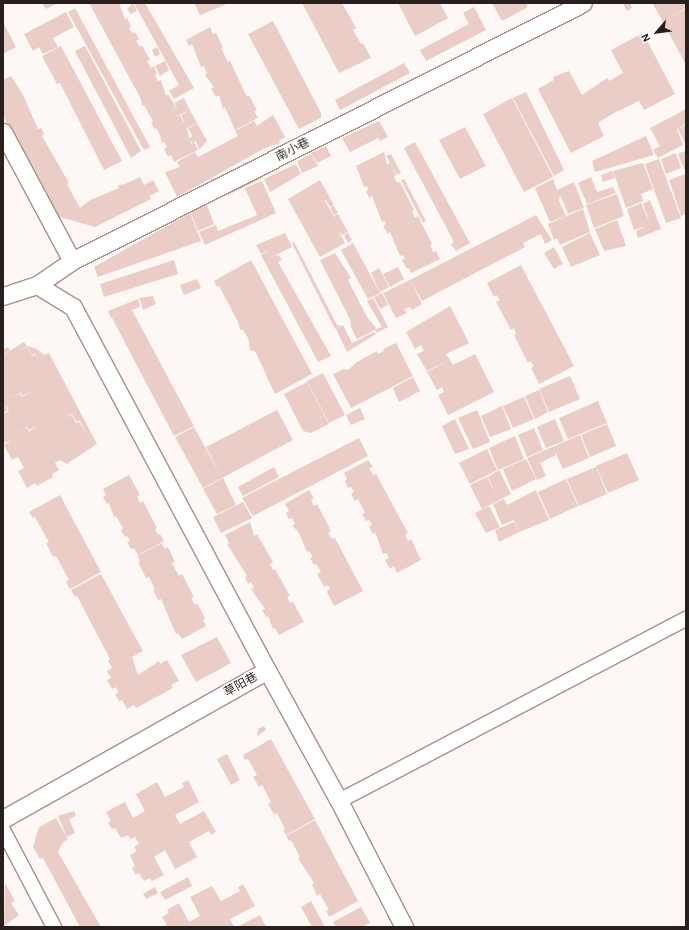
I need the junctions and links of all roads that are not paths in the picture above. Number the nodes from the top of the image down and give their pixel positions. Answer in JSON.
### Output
{"nodes":[{"id":1,"x":583,"y":3,"type":"edge"},
{"id":2,"x":3,"y":132,"type":"edge"},
{"id":3,"x":72,"y":261,"type":"junction"},
{"id":4,"x":37,"y":285,"type":"junction"},
{"id":5,"x":3,"y":296,"type":"edge"},
{"id":6,"x":686,"y":618,"type":"edge"},
{"id":7,"x":266,"y":670,"type":"junction"},
{"id":8,"x":339,"y":801,"type":"junction"},
{"id":9,"x":3,"y":819,"type":"edge"},
{"id":10,"x":3,"y":830,"type":"edge"},
{"id":11,"x":54,"y":927,"type":"edge"},
{"id":12,"x":404,"y":927,"type":"edge"}],
"edges":[{"from":1,"to":3,"type":"street","name":"南小巷"},
{"from":2,"to":3,"type":"street"},
{"from":3,"to":4,"type":"street","name":"南小巷"},
{"from":4,"to":5,"type":"street","name":"南小巷"},
{"from":4,"to":7,"type":"street"},
{"from":6,"to":8,"type":"street"},
{"from":7,"to":8,"type":"street","name":"草阳巷"},
{"from":7,"to":9,"type":"street","name":"草阳巷"},
{"from":8,"to":12,"type":"street","name":"草阳巷"},
{"from":10,"to":11,"type":"street"}]}
